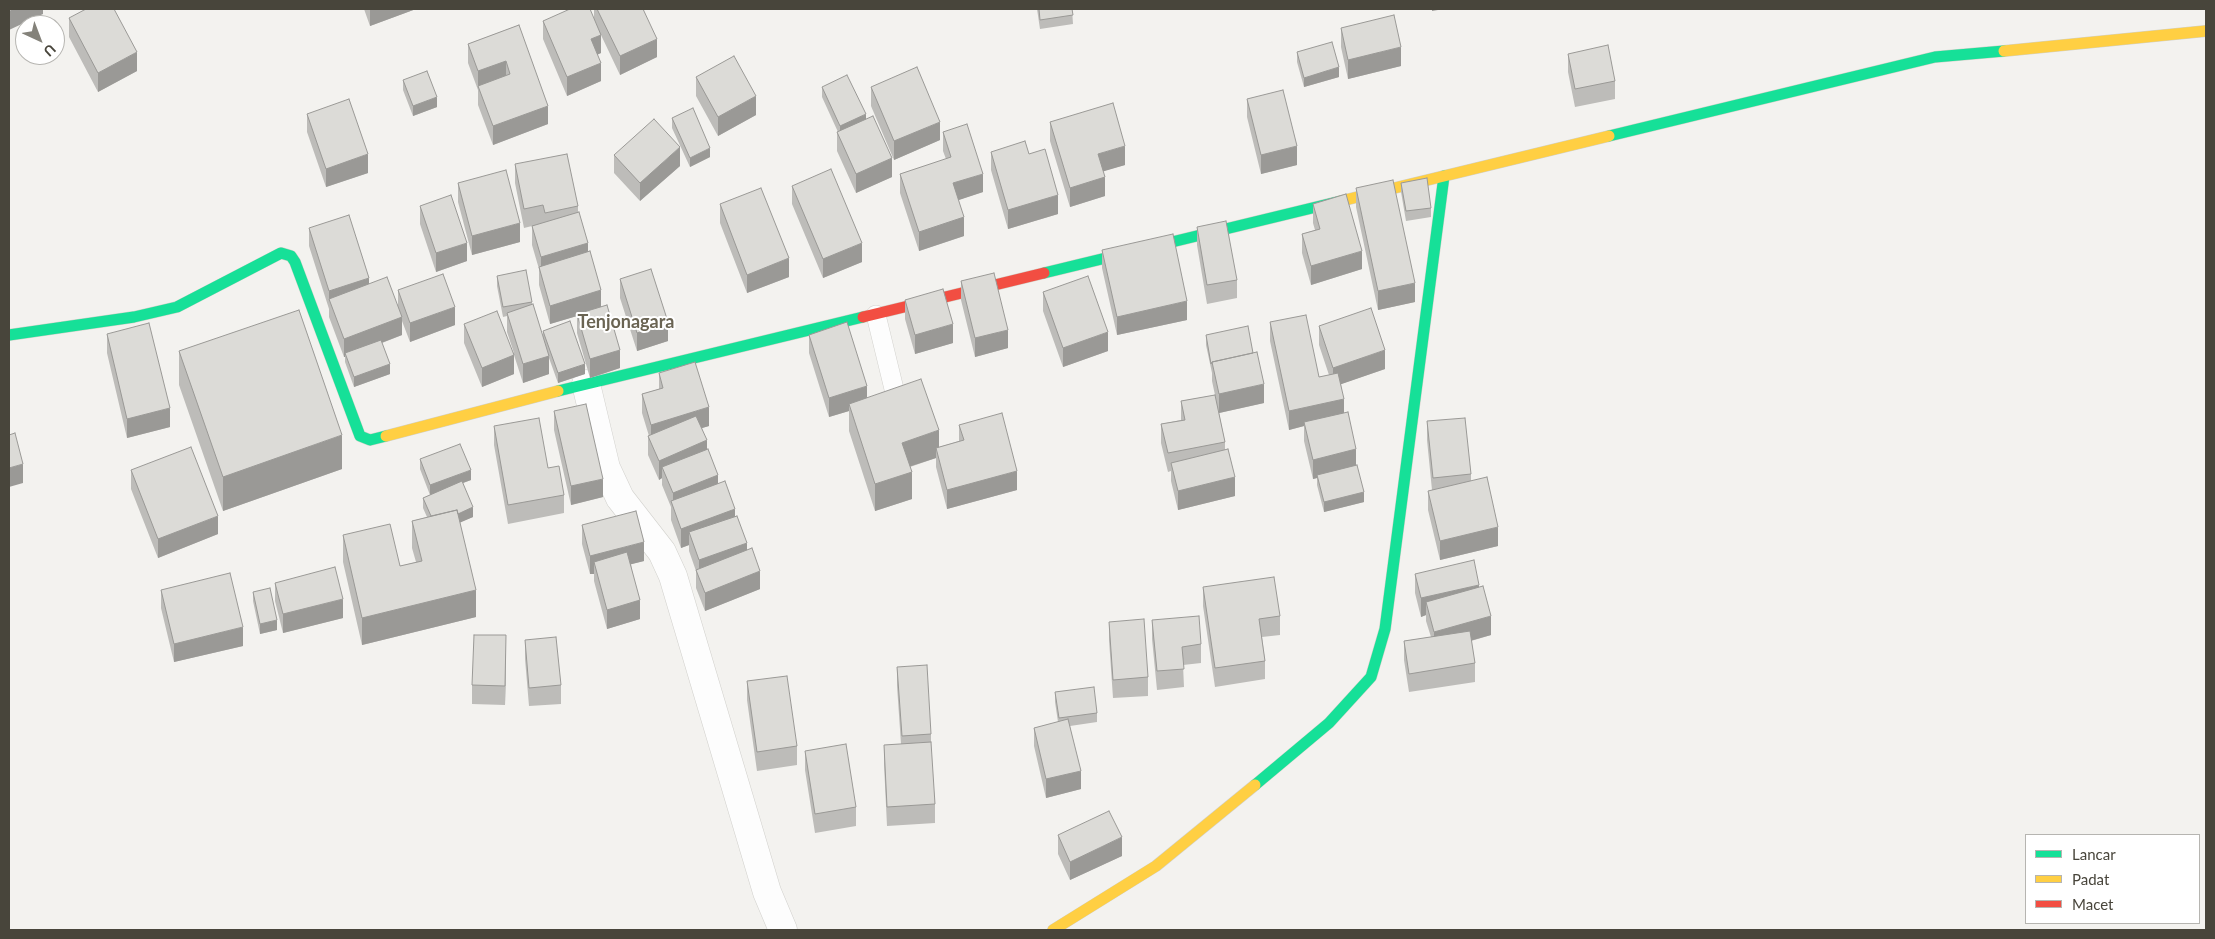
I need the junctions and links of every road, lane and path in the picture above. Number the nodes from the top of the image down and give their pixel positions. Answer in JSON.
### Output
{"nodes":[{"id":1,"x":2206,"y":31,"type":"edge"},
{"id":2,"x":1444,"y":176,"type":"junction"},
{"id":3,"x":876,"y":315,"type":"junction"},
{"id":4,"x":9,"y":335,"type":"edge"},
{"id":5,"x":586,"y":384,"type":"junction"},
{"id":6,"x":894,"y":389,"type":"edge"},
{"id":7,"x":783,"y":930,"type":"edge"},
{"id":8,"x":1053,"y":930,"type":"edge"}],
"edges":[{"from":1,"to":2,"type":"street"},
{"from":2,"to":3,"type":"street"},
{"from":2,"to":8,"type":"street"},
{"from":3,"to":5,"type":"street"},
{"from":3,"to":6,"type":"lane"},
{"from":4,"to":5,"type":"street"},
{"from":5,"to":7,"type":"street"}]}
